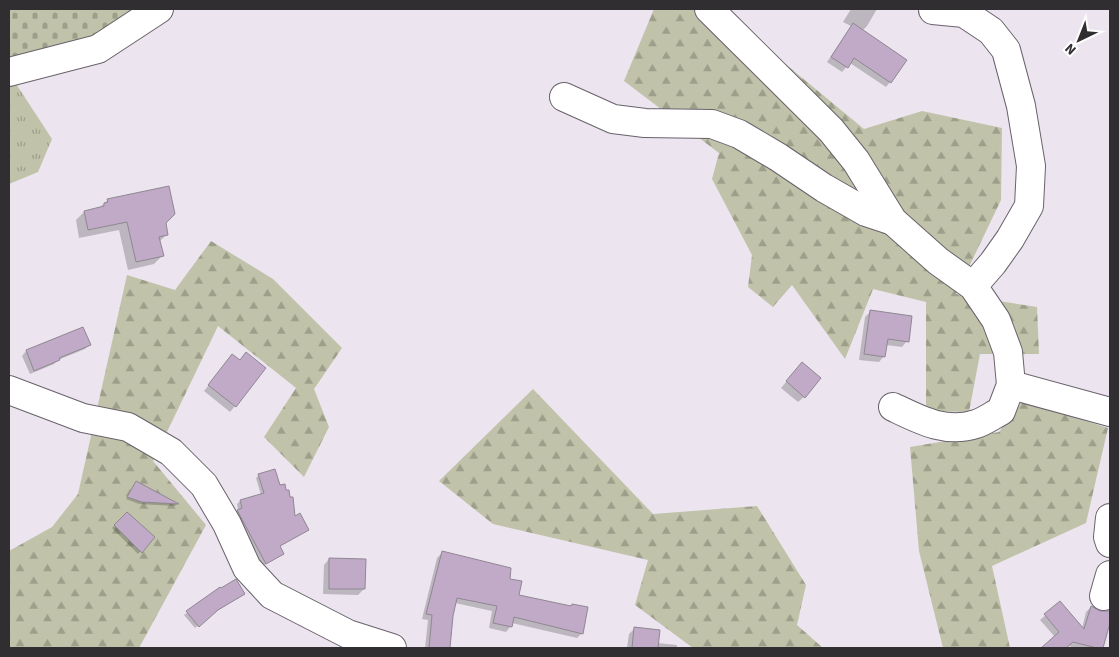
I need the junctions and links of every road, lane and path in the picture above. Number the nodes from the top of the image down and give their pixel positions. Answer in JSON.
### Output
{"nodes":[{"id":1,"x":159,"y":9,"type":"edge"},
{"id":2,"x":709,"y":9,"type":"edge"},
{"id":3,"x":933,"y":10,"type":"edge"},
{"id":4,"x":9,"y":72,"type":"edge"},
{"id":5,"x":564,"y":97,"type":"dead end"},
{"id":6,"x":893,"y":221,"type":"junction"},
{"id":7,"x":973,"y":286,"type":"junction"},
{"id":8,"x":1011,"y":385,"type":"junction"},
{"id":9,"x":9,"y":390,"type":"edge"},
{"id":10,"x":893,"y":407,"type":"dead end"},
{"id":11,"x":1110,"y":412,"type":"edge"},
{"id":12,"x":1110,"y":518,"type":"edge"},
{"id":13,"x":1110,"y":543,"type":"edge"},
{"id":14,"x":392,"y":648,"type":"edge"}],
"edges":[{"from":1,"to":4,"type":"street"},
{"from":2,"to":6,"type":"street"},
{"from":3,"to":7,"type":"street"},
{"from":5,"to":6,"type":"street"},
{"from":6,"to":7,"type":"street"},
{"from":7,"to":8,"type":"street"},
{"from":8,"to":10,"type":"street"},
{"from":8,"to":11,"type":"street"},
{"from":9,"to":14,"type":"street"},
{"from":12,"to":13,"type":"street"}]}
